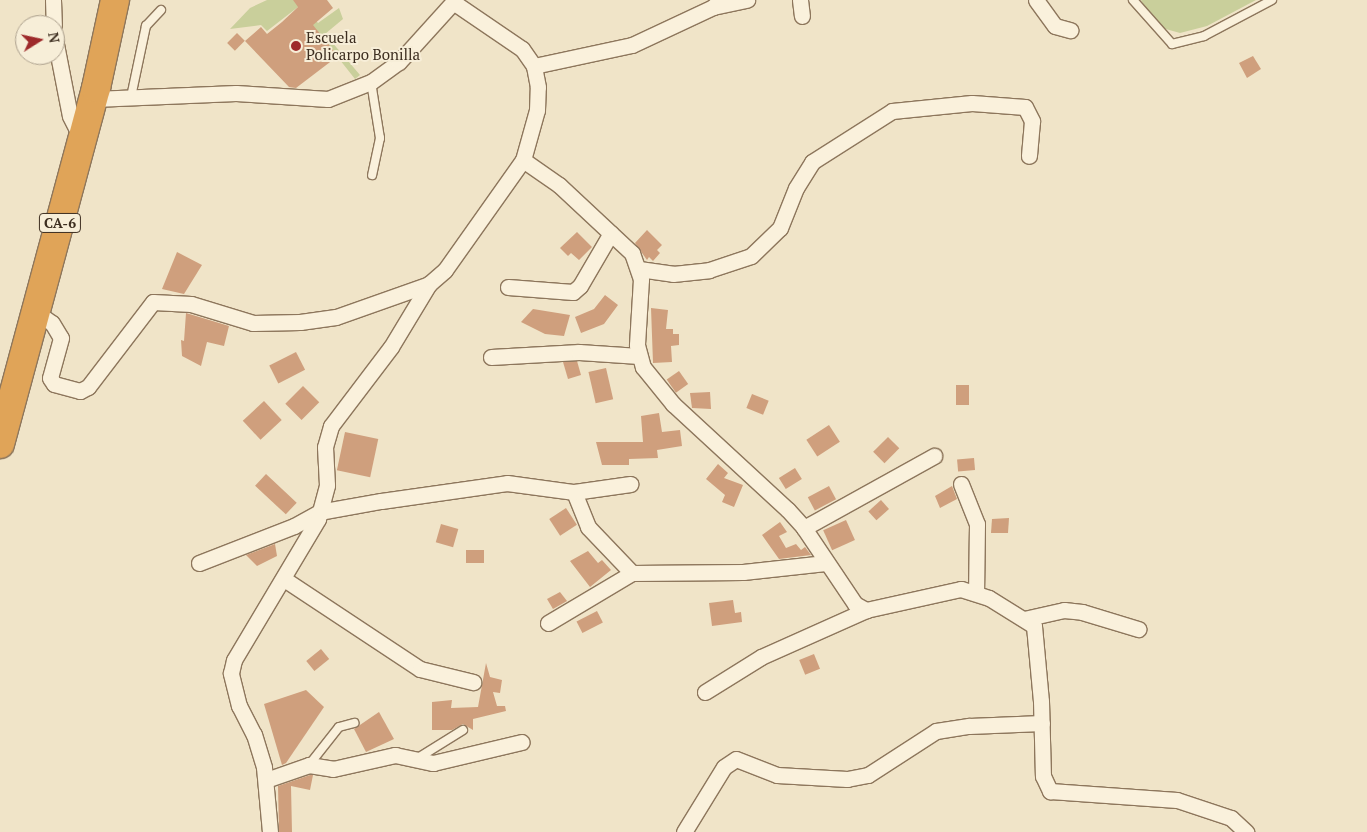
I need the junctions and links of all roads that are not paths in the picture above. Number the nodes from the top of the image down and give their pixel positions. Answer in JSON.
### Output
{"nodes":[{"id":1,"x":53,"y":0,"type":"edge"},
{"id":2,"x":115,"y":0,"type":"edge"},
{"id":3,"x":747,"y":0,"type":"edge"},
{"id":4,"x":800,"y":0,"type":"edge"},
{"id":5,"x":1036,"y":0,"type":"edge"},
{"id":6,"x":1133,"y":0,"type":"edge"},
{"id":7,"x":1272,"y":0,"type":"edge"},
{"id":8,"x":454,"y":1,"type":"edge"},
{"id":9,"x":717,"y":3,"type":"edge"},
{"id":10,"x":160,"y":10,"type":"dead end"},
{"id":11,"x":54,"y":15,"type":"edge"},
{"id":12,"x":802,"y":16,"type":"dead end"},
{"id":13,"x":1070,"y":30,"type":"dead end"},
{"id":14,"x":60,"y":65,"type":"edge"},
{"id":15,"x":534,"y":66,"type":"junction"},
{"id":16,"x":372,"y":82,"type":"junction"},
{"id":17,"x":131,"y":97,"type":"junction"},
{"id":18,"x":94,"y":99,"type":"junction"},
{"id":19,"x":82,"y":141,"type":"junction"},
{"id":20,"x":1029,"y":156,"type":"dead end"},
{"id":21,"x":524,"y":160,"type":"junction"},
{"id":22,"x":372,"y":175,"type":"dead end"},
{"id":23,"x":611,"y":233,"type":"junction"},
{"id":24,"x":639,"y":268,"type":"junction"},
{"id":25,"x":429,"y":284,"type":"junction"},
{"id":26,"x":508,"y":287,"type":"dead end"},
{"id":27,"x":36,"y":312,"type":"junction"},
{"id":28,"x":639,"y":356,"type":"junction"},
{"id":29,"x":491,"y":357,"type":"dead end"},
{"id":30,"x":0,"y":444,"type":"edge"},
{"id":31,"x":934,"y":456,"type":"dead end"},
{"id":32,"x":630,"y":484,"type":"dead end"},
{"id":33,"x":961,"y":484,"type":"dead end"},
{"id":34,"x":574,"y":492,"type":"junction"},
{"id":35,"x":319,"y":512,"type":"junction"},
{"id":36,"x":804,"y":528,"type":"junction"},
{"id":37,"x":199,"y":563,"type":"dead end"},
{"id":38,"x":826,"y":563,"type":"junction"},
{"id":39,"x":632,"y":573,"type":"junction"},
{"id":40,"x":284,"y":579,"type":"junction"},
{"id":41,"x":976,"y":592,"type":"junction"},
{"id":42,"x":866,"y":610,"type":"junction"},
{"id":43,"x":1024,"y":619,"type":"junction"},
{"id":44,"x":548,"y":623,"type":"dead end"},
{"id":45,"x":1138,"y":629,"type":"dead end"},
{"id":46,"x":473,"y":682,"type":"dead end"},
{"id":47,"x":705,"y":692,"type":"dead end"},
{"id":48,"x":354,"y":722,"type":"dead end"},
{"id":49,"x":1042,"y":723,"type":"junction"},
{"id":50,"x":463,"y":730,"type":"dead end"},
{"id":51,"x":522,"y":742,"type":"dead end"},
{"id":52,"x":416,"y":759,"type":"junction"},
{"id":53,"x":309,"y":765,"type":"junction"},
{"id":54,"x":266,"y":780,"type":"junction"},
{"id":55,"x":270,"y":832,"type":"edge"},
{"id":56,"x":684,"y":832,"type":"edge"},
{"id":57,"x":1246,"y":832,"type":"edge"}],
"edges":[{"from":1,"to":11,"type":"street"},
{"from":2,"to":18,"type":"highway","number":"CA-6"},
{"from":3,"to":9,"type":"street"},
{"from":4,"to":12,"type":"street"},
{"from":5,"to":13,"type":"street"},
{"from":6,"to":7,"type":"lane"},
{"from":8,"to":15,"type":"street"},
{"from":8,"to":16,"type":"street"},
{"from":9,"to":15,"type":"street"},
{"from":10,"to":17,"type":"lane"},
{"from":14,"to":19,"type":"street"},
{"from":15,"to":21,"type":"street"},
{"from":16,"to":17,"type":"street"},
{"from":16,"to":22,"type":"lane"},
{"from":17,"to":18,"type":"street"},
{"from":18,"to":19,"type":"highway","number":"CA-6"},
{"from":19,"to":27,"type":"highway","number":"CA-6"},
{"from":20,"to":24,"type":"street"},
{"from":21,"to":23,"type":"street"},
{"from":21,"to":25,"type":"street"},
{"from":23,"to":24,"type":"street"},
{"from":23,"to":26,"type":"street"},
{"from":24,"to":28,"type":"street"},
{"from":25,"to":27,"type":"street"},
{"from":25,"to":35,"type":"street"},
{"from":27,"to":30,"type":"highway","number":"CA-6"},
{"from":28,"to":29,"type":"street"},
{"from":28,"to":36,"type":"street"},
{"from":31,"to":36,"type":"street"},
{"from":32,"to":34,"type":"street"},
{"from":33,"to":41,"type":"street"},
{"from":34,"to":35,"type":"street"},
{"from":34,"to":39,"type":"street"},
{"from":35,"to":37,"type":"street"},
{"from":35,"to":40,"type":"street"},
{"from":36,"to":38,"type":"street"},
{"from":38,"to":39,"type":"street"},
{"from":38,"to":42,"type":"street"},
{"from":39,"to":44,"type":"street"},
{"from":40,"to":46,"type":"street"},
{"from":40,"to":54,"type":"street"},
{"from":41,"to":42,"type":"street"},
{"from":41,"to":43,"type":"street"},
{"from":42,"to":47,"type":"street"},
{"from":43,"to":45,"type":"street"},
{"from":43,"to":49,"type":"street"},
{"from":48,"to":53,"type":"lane"},
{"from":49,"to":56,"type":"street"},
{"from":49,"to":57,"type":"street"},
{"from":50,"to":52,"type":"lane"},
{"from":51,"to":52,"type":"street"},
{"from":52,"to":53,"type":"street"},
{"from":53,"to":54,"type":"street"},
{"from":54,"to":55,"type":"street"}]}
